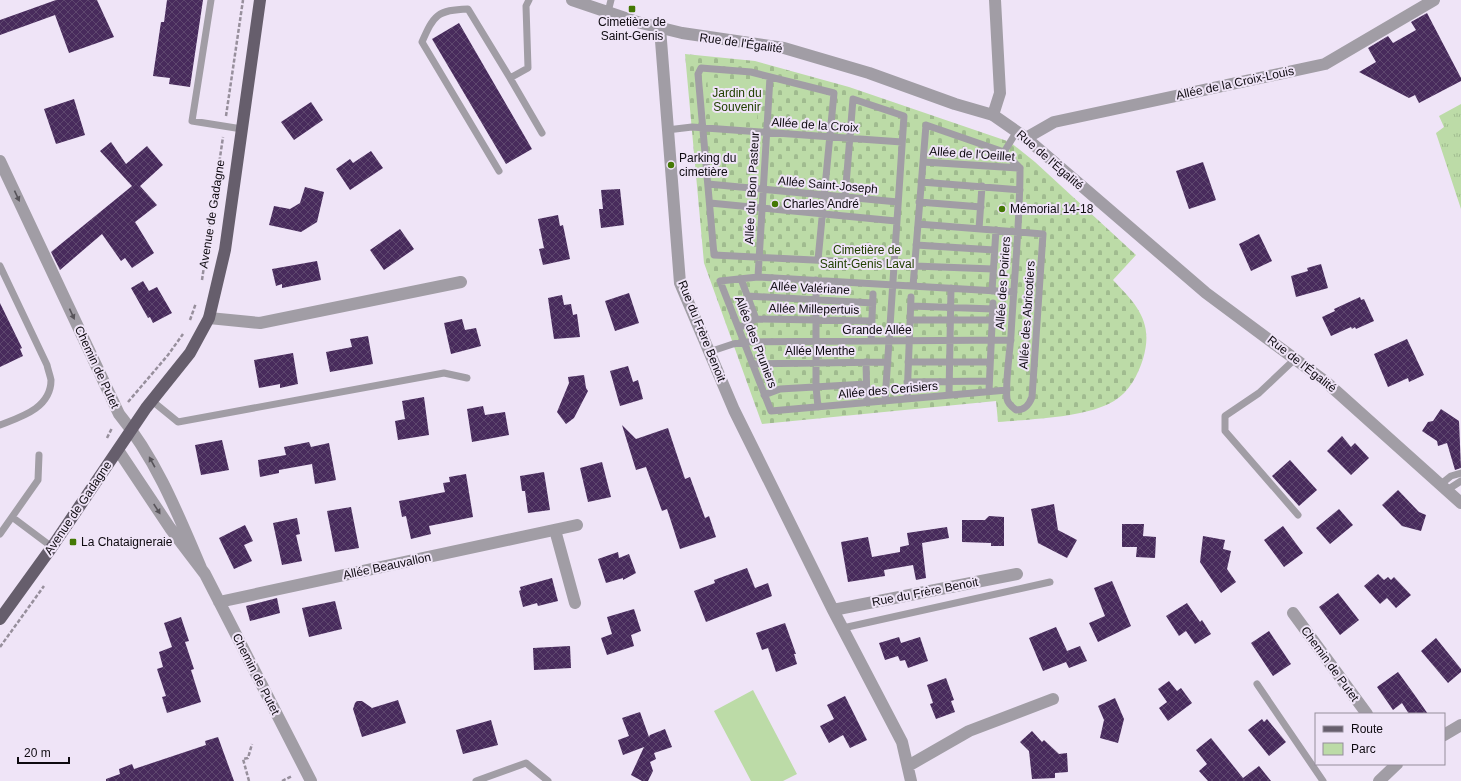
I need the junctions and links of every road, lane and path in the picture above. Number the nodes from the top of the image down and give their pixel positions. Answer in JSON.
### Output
{"nodes":[{"id":1,"x":211,"y":0,"type":"edge"},
{"id":2,"x":242,"y":0,"type":"edge"},
{"id":3,"x":260,"y":0,"type":"edge"},
{"id":4,"x":528,"y":0,"type":"edge"},
{"id":5,"x":572,"y":0,"type":"edge"},
{"id":6,"x":995,"y":0,"type":"edge"},
{"id":7,"x":1434,"y":0,"type":"edge"},
{"id":8,"x":610,"y":6,"type":"edge"},
{"id":9,"x":660,"y":28,"type":"junction"},
{"id":10,"x":770,"y":77,"type":"junction"},
{"id":11,"x":510,"y":78,"type":"junction"},
{"id":12,"x":993,"y":115,"type":"junction"},
{"id":13,"x":225,"y":127,"type":"junction"},
{"id":14,"x":242,"y":129,"type":"junction"},
{"id":15,"x":703,"y":129,"type":"junction"},
{"id":16,"x":667,"y":130,"type":"junction"},
{"id":17,"x":542,"y":133,"type":"dead end"},
{"id":18,"x":766,"y":133,"type":"junction"},
{"id":19,"x":1021,"y":134,"type":"junction"},
{"id":20,"x":830,"y":137,"type":"junction"},
{"id":21,"x":850,"y":138,"type":"junction"},
{"id":22,"x":902,"y":142,"type":"junction"},
{"id":23,"x":1004,"y":152,"type":"junction"},
{"id":24,"x":0,"y":161,"type":"edge"},
{"id":25,"x":923,"y":162,"type":"junction"},
{"id":26,"x":1020,"y":168,"type":"junction"},
{"id":27,"x":499,"y":171,"type":"dead end"},
{"id":28,"x":921,"y":182,"type":"junction"},
{"id":29,"x":708,"y":184,"type":"junction"},
{"id":30,"x":982,"y":186,"type":"junction"},
{"id":31,"x":763,"y":190,"type":"junction"},
{"id":32,"x":1020,"y":190,"type":"junction"},
{"id":33,"x":824,"y":195,"type":"junction"},
{"id":34,"x":845,"y":197,"type":"junction"},
{"id":35,"x":898,"y":202,"type":"junction"},
{"id":36,"x":919,"y":202,"type":"junction"},
{"id":37,"x":710,"y":203,"type":"junction"},
{"id":38,"x":981,"y":207,"type":"junction"},
{"id":39,"x":762,"y":208,"type":"junction"},
{"id":40,"x":822,"y":214,"type":"junction"},
{"id":41,"x":896,"y":222,"type":"junction"},
{"id":42,"x":918,"y":224,"type":"junction"},
{"id":43,"x":979,"y":229,"type":"junction"},
{"id":44,"x":996,"y":230,"type":"junction"},
{"id":45,"x":1017,"y":232,"type":"junction"},
{"id":46,"x":916,"y":245,"type":"junction"},
{"id":47,"x":994,"y":250,"type":"junction"},
{"id":48,"x":759,"y":257,"type":"junction"},
{"id":49,"x":818,"y":260,"type":"junction"},
{"id":50,"x":893,"y":264,"type":"junction"},
{"id":51,"x":0,"y":266,"type":"edge"},
{"id":52,"x":915,"y":266,"type":"junction"},
{"id":53,"x":993,"y":269,"type":"junction"},
{"id":54,"x":758,"y":276,"type":"junction"},
{"id":55,"x":741,"y":279,"type":"junction"},
{"id":56,"x":816,"y":280,"type":"junction"},
{"id":57,"x":461,"y":282,"type":"dead end"},
{"id":58,"x":893,"y":285,"type":"junction"},
{"id":59,"x":913,"y":286,"type":"junction"},
{"id":60,"x":200,"y":287,"type":"dead end"},
{"id":61,"x":951,"y":288,"type":"junction"},
{"id":62,"x":992,"y":291,"type":"junction"},
{"id":63,"x":1014,"y":292,"type":"junction"},
{"id":64,"x":873,"y":294,"type":"dead end"},
{"id":65,"x":747,"y":296,"type":"junction"},
{"id":66,"x":911,"y":297,"type":"dead end"},
{"id":67,"x":816,"y":300,"type":"junction"},
{"id":68,"x":197,"y":301,"type":"dead end"},
{"id":69,"x":873,"y":303,"type":"junction"},
{"id":70,"x":911,"y":306,"type":"junction"},
{"id":71,"x":950,"y":307,"type":"junction"},
{"id":72,"x":209,"y":318,"type":"junction"},
{"id":73,"x":756,"y":319,"type":"junction"},
{"id":74,"x":816,"y":320,"type":"junction"},
{"id":75,"x":910,"y":320,"type":"junction"},
{"id":76,"x":950,"y":320,"type":"junction"},
{"id":77,"x":992,"y":320,"type":"junction"},
{"id":78,"x":872,"y":321,"type":"junction"},
{"id":79,"x":187,"y":327,"type":"dead end"},
{"id":80,"x":739,"y":328,"type":"junction"},
{"id":81,"x":183,"y":333,"type":"dead end"},
{"id":82,"x":1010,"y":340,"type":"junction"},
{"id":83,"x":871,"y":341,"type":"junction"},
{"id":84,"x":890,"y":341,"type":"junction"},
{"id":85,"x":909,"y":341,"type":"junction"},
{"id":86,"x":950,"y":341,"type":"junction"},
{"id":87,"x":992,"y":341,"type":"junction"},
{"id":88,"x":744,"y":342,"type":"junction"},
{"id":89,"x":816,"y":342,"type":"junction"},
{"id":90,"x":709,"y":352,"type":"junction"},
{"id":91,"x":1296,"y":358,"type":"junction"},
{"id":92,"x":816,"y":362,"type":"junction"},
{"id":93,"x":866,"y":362,"type":"junction"},
{"id":94,"x":888,"y":362,"type":"junction"},
{"id":95,"x":908,"y":362,"type":"junction"},
{"id":96,"x":949,"y":362,"type":"junction"},
{"id":97,"x":990,"y":362,"type":"junction"},
{"id":98,"x":753,"y":364,"type":"junction"},
{"id":99,"x":467,"y":378,"type":"dead end"},
{"id":100,"x":989,"y":380,"type":"junction"},
{"id":101,"x":949,"y":381,"type":"junction"},
{"id":102,"x":907,"y":382,"type":"junction"},
{"id":103,"x":866,"y":384,"type":"junction"},
{"id":104,"x":816,"y":387,"type":"junction"},
{"id":105,"x":1008,"y":390,"type":"junction"},
{"id":106,"x":989,"y":391,"type":"junction"},
{"id":107,"x":764,"y":395,"type":"junction"},
{"id":108,"x":949,"y":395,"type":"junction"},
{"id":109,"x":1007,"y":398,"type":"joint"},
{"id":110,"x":907,"y":399,"type":"junction"},
{"id":111,"x":151,"y":400,"type":"junction"},
{"id":112,"x":886,"y":401,"type":"junction"},
{"id":113,"x":867,"y":402,"type":"junction"},
{"id":114,"x":125,"y":406,"type":"dead end"},
{"id":115,"x":818,"y":407,"type":"junction"},
{"id":116,"x":770,"y":411,"type":"joint"},
{"id":117,"x":0,"y":425,"type":"edge"},
{"id":118,"x":132,"y":430,"type":"junction"},
{"id":119,"x":118,"y":450,"type":"junction"},
{"id":120,"x":39,"y":455,"type":"dead end"},
{"id":121,"x":1461,"y":473,"type":"edge"},
{"id":122,"x":1461,"y":481,"type":"edge"},
{"id":123,"x":1444,"y":487,"type":"junction"},
{"id":124,"x":1461,"y":503,"type":"edge"},
{"id":125,"x":1298,"y":514,"type":"dead end"},
{"id":126,"x":12,"y":517,"type":"junction"},
{"id":127,"x":577,"y":525,"type":"dead end"},
{"id":128,"x":555,"y":530,"type":"junction"},
{"id":129,"x":0,"y":534,"type":"edge"},
{"id":130,"x":52,"y":547,"type":"junction"},
{"id":131,"x":201,"y":568,"type":"junction"},
{"id":132,"x":1017,"y":574,"type":"dead end"},
{"id":133,"x":1050,"y":582,"type":"dead end"},
{"id":134,"x":220,"y":602,"type":"junction"},
{"id":135,"x":575,"y":603,"type":"dead end"},
{"id":136,"x":833,"y":610,"type":"junction"},
{"id":137,"x":1293,"y":613,"type":"dead end"},
{"id":138,"x":0,"y":619,"type":"edge"},
{"id":139,"x":842,"y":628,"type":"junction"},
{"id":140,"x":1257,"y":684,"type":"dead end"},
{"id":141,"x":1053,"y":699,"type":"dead end"},
{"id":142,"x":1366,"y":713,"type":"edge"},
{"id":143,"x":1461,"y":725,"type":"edge"},
{"id":144,"x":1445,"y":734,"type":"edge"},
{"id":145,"x":252,"y":744,"type":"dead end"},
{"id":146,"x":1396,"y":765,"type":"edge"},
{"id":147,"x":908,"y":766,"type":"junction"},
{"id":148,"x":249,"y":781,"type":"edge"},
{"id":149,"x":311,"y":781,"type":"edge"},
{"id":150,"x":476,"y":781,"type":"edge"},
{"id":151,"x":548,"y":781,"type":"edge"},
{"id":152,"x":912,"y":781,"type":"edge"},
{"id":153,"x":1323,"y":781,"type":"edge"},
{"id":154,"x":1379,"y":781,"type":"edge"}],
"edges":[{"from":1,"to":13,"type":"lane"},
{"from":2,"to":13,"type":"path","name":"Avenue de Gadagne"},
{"from":3,"to":14,"type":"main road","name":"Avenue de Gadagne"},
{"from":4,"to":11,"type":"lane"},
{"from":5,"to":8,"type":"street","name":"Rue de l'Égalité"},
{"from":6,"to":12,"type":"street"},
{"from":7,"to":19,"type":"street","name":"Allée de la Croix-Louis"},
{"from":8,"to":9,"type":"street","name":"Rue de l'Égalité"},
{"from":9,"to":12,"type":"street","name":"Rue de l'Égalité"},
{"from":9,"to":16,"type":"street","name":"Rue du Frère Benoit"},
{"from":10,"to":15,"type":"lane"},
{"from":10,"to":18,"type":"lane","name":"Allée du Bon Pasteur"},
{"from":10,"to":20,"type":"lane"},
{"from":11,"to":17,"type":"lane"},
{"from":11,"to":27,"type":"lane"},
{"from":12,"to":19,"type":"street","name":"Rue de l'Égalité"},
{"from":13,"to":14,"type":"lane"},
{"from":13,"to":60,"type":"path","name":"Avenue de Gadagne"},
{"from":14,"to":72,"type":"main road","name":"Avenue de Gadagne"},
{"from":15,"to":16,"type":"lane","name":"Allée de la Croix"},
{"from":15,"to":18,"type":"lane","name":"Allée de la Croix"},
{"from":15,"to":29,"type":"lane"},
{"from":16,"to":90,"type":"street","name":"Rue du Frère Benoit"},
{"from":18,"to":20,"type":"lane","name":"Allée de la Croix"},
{"from":18,"to":31,"type":"lane","name":"Allée du Bon Pasteur"},
{"from":19,"to":23,"type":"lane"},
{"from":19,"to":91,"type":"street","name":"Rue de l'Égalité"},
{"from":20,"to":21,"type":"lane","name":"Allée de la Croix"},
{"from":20,"to":33,"type":"lane"},
{"from":21,"to":22,"type":"lane","name":"Allée de la Croix"},
{"from":21,"to":22,"type":"lane"},
{"from":21,"to":34,"type":"lane"},
{"from":22,"to":35,"type":"lane"},
{"from":23,"to":25,"type":"lane"},
{"from":23,"to":26,"type":"lane"},
{"from":24,"to":118,"type":"street","name":"Chemin de Putet","one_way":true},
{"from":25,"to":26,"type":"lane","name":"Allée de l'Oeillet"},
{"from":25,"to":28,"type":"lane"},
{"from":26,"to":32,"type":"lane","name":"Allée des Poiriers"},
{"from":28,"to":30,"type":"lane"},
{"from":28,"to":36,"type":"lane"},
{"from":29,"to":31,"type":"lane","name":"Allée Saint-Joseph"},
{"from":29,"to":37,"type":"lane"},
{"from":30,"to":32,"type":"lane"},
{"from":30,"to":38,"type":"lane"},
{"from":31,"to":33,"type":"lane","name":"Allée Saint-Joseph"},
{"from":31,"to":39,"type":"lane","name":"Allée du Bon Pasteur"},
{"from":32,"to":45,"type":"lane","name":"Allée des Poiriers"},
{"from":33,"to":34,"type":"lane","name":"Allée Saint-Joseph"},
{"from":33,"to":40,"type":"lane"},
{"from":34,"to":35,"type":"lane","name":"Allée Saint-Joseph"},
{"from":35,"to":41,"type":"lane"},
{"from":36,"to":38,"type":"lane"},
{"from":36,"to":42,"type":"lane"},
{"from":37,"to":39,"type":"lane"},
{"from":37,"to":48,"type":"lane"},
{"from":38,"to":43,"type":"lane"},
{"from":39,"to":40,"type":"lane"},
{"from":39,"to":48,"type":"lane","name":"Allée du Bon Pasteur"},
{"from":40,"to":41,"type":"lane"},
{"from":40,"to":49,"type":"lane"},
{"from":41,"to":50,"type":"lane"},
{"from":42,"to":43,"type":"lane"},
{"from":42,"to":46,"type":"lane"},
{"from":43,"to":44,"type":"lane"},
{"from":44,"to":45,"type":"lane"},
{"from":44,"to":47,"type":"lane"},
{"from":45,"to":63,"type":"lane","name":"Allée des Poiriers"},
{"from":45,"to":109,"type":"lane","name":"Allée des Abricotiers"},
{"from":46,"to":47,"type":"lane"},
{"from":46,"to":52,"type":"lane"},
{"from":47,"to":53,"type":"lane"},
{"from":48,"to":49,"type":"lane"},
{"from":48,"to":54,"type":"lane","name":"Allée du Bon Pasteur"},
{"from":49,"to":50,"type":"lane"},
{"from":50,"to":58,"type":"lane"},
{"from":51,"to":117,"type":"lane"},
{"from":52,"to":53,"type":"lane"},
{"from":52,"to":59,"type":"lane"},
{"from":53,"to":62,"type":"lane"},
{"from":54,"to":55,"type":"lane"},
{"from":54,"to":56,"type":"lane"},
{"from":55,"to":65,"type":"lane"},
{"from":55,"to":80,"type":"lane","name":"Allée des Pruniers"},
{"from":56,"to":58,"type":"lane"},
{"from":56,"to":67,"type":"lane"},
{"from":57,"to":72,"type":"street"},
{"from":58,"to":59,"type":"lane"},
{"from":58,"to":84,"type":"lane"},
{"from":59,"to":61,"type":"lane"},
{"from":61,"to":62,"type":"lane"},
{"from":61,"to":71,"type":"lane"},
{"from":62,"to":63,"type":"lane"},
{"from":63,"to":82,"type":"lane","name":"Allée des Poiriers"},
{"from":64,"to":69,"type":"lane"},
{"from":65,"to":67,"type":"lane","name":"Allée Valériane"},
{"from":65,"to":73,"type":"lane"},
{"from":66,"to":70,"type":"lane"},
{"from":67,"to":69,"type":"lane","name":"Allée Valériane"},
{"from":67,"to":74,"type":"lane"},
{"from":68,"to":79,"type":"path"},
{"from":69,"to":78,"type":"lane"},
{"from":70,"to":71,"type":"lane"},
{"from":70,"to":75,"type":"lane"},
{"from":71,"to":76,"type":"lane"},
{"from":71,"to":77,"type":"lane"},
{"from":72,"to":111,"type":"main road","name":"Avenue de Gadagne"},
{"from":73,"to":74,"type":"lane","name":"Allée Millepertuis"},
{"from":73,"to":80,"type":"lane"},
{"from":74,"to":78,"type":"lane","name":"Allée Millepertuis"},
{"from":74,"to":89,"type":"lane"},
{"from":75,"to":76,"type":"lane"},
{"from":75,"to":85,"type":"lane"},
{"from":76,"to":77,"type":"lane"},
{"from":76,"to":86,"type":"lane"},
{"from":77,"to":87,"type":"lane"},
{"from":78,"to":83,"type":"lane"},
{"from":80,"to":88,"type":"lane","name":"Allée des Pruniers"},
{"from":81,"to":114,"type":"path"},
{"from":82,"to":87,"type":"lane","name":"Grande Allée"},
{"from":82,"to":105,"type":"lane","name":"Allée des Poiriers"},
{"from":83,"to":84,"type":"lane","name":"Grande Allée"},
{"from":83,"to":89,"type":"lane","name":"Grande Allée"},
{"from":84,"to":85,"type":"lane","name":"Grande Allée"},
{"from":84,"to":94,"type":"lane"},
{"from":85,"to":86,"type":"lane","name":"Grande Allée"},
{"from":85,"to":95,"type":"lane"},
{"from":86,"to":87,"type":"lane","name":"Grande Allée"},
{"from":86,"to":96,"type":"lane"},
{"from":87,"to":97,"type":"lane"},
{"from":88,"to":89,"type":"lane","name":"Grande Allée"},
{"from":88,"to":90,"type":"lane","name":"Grande Allée"},
{"from":88,"to":98,"type":"lane","name":"Allée des Pruniers"},
{"from":89,"to":92,"type":"lane"},
{"from":90,"to":136,"type":"street","name":"Rue du Frère Benoit"},
{"from":91,"to":123,"type":"street","name":"Rue de l'Égalité"},
{"from":91,"to":125,"type":"lane"},
{"from":92,"to":93,"type":"lane","name":"Allée Menthe"},
{"from":92,"to":98,"type":"lane","name":"Allée Menthe"},
{"from":92,"to":104,"type":"lane"},
{"from":93,"to":94,"type":"lane","name":"Allée Menthe"},
{"from":93,"to":103,"type":"lane"},
{"from":94,"to":112,"type":"lane"},
{"from":95,"to":96,"type":"lane"},
{"from":95,"to":102,"type":"lane"},
{"from":96,"to":97,"type":"lane"},
{"from":96,"to":101,"type":"lane"},
{"from":97,"to":100,"type":"lane"},
{"from":98,"to":107,"type":"lane","name":"Allée des Pruniers"},
{"from":99,"to":111,"type":"lane"},
{"from":100,"to":101,"type":"lane"},
{"from":100,"to":106,"type":"lane"},
{"from":101,"to":102,"type":"lane"},
{"from":101,"to":108,"type":"lane"},
{"from":102,"to":110,"type":"lane"},
{"from":103,"to":104,"type":"lane"},
{"from":103,"to":113,"type":"lane"},
{"from":104,"to":107,"type":"lane"},
{"from":104,"to":115,"type":"lane"},
{"from":105,"to":106,"type":"lane","name":"Allée des Cerisiers"},
{"from":105,"to":109,"type":"lane","name":"Allée des Poiriers"},
{"from":106,"to":108,"type":"lane","name":"Allée des Cerisiers"},
{"from":107,"to":116,"type":"lane","name":"Allée des Pruniers"},
{"from":108,"to":110,"type":"lane","name":"Allée des Cerisiers"},
{"from":110,"to":112,"type":"lane","name":"Allée des Cerisiers"},
{"from":111,"to":118,"type":"main road","name":"Avenue de Gadagne"},
{"from":112,"to":113,"type":"lane","name":"Allée des Cerisiers"},
{"from":113,"to":115,"type":"lane","name":"Allée des Cerisiers"},
{"from":115,"to":116,"type":"lane","name":"Allée des Cerisiers"},
{"from":118,"to":119,"type":"main road","name":"Avenue de Gadagne"},
{"from":131,"to":118,"type":"street","name":"Chemin de Putet","one_way":true},
{"from":119,"to":130,"type":"main road","name":"Avenue de Gadagne"},
{"from":119,"to":131,"type":"street","name":"Chemin de Putet","one_way":true},
{"from":120,"to":126,"type":"lane"},
{"from":121,"to":123,"type":"lane"},
{"from":122,"to":123,"type":"lane"},
{"from":123,"to":124,"type":"street","name":"Rue de l'Égalité"},
{"from":126,"to":129,"type":"lane"},
{"from":126,"to":130,"type":"lane"},
{"from":127,"to":128,"type":"street","name":"Allée Beauvallon"},
{"from":128,"to":134,"type":"street","name":"Allée Beauvallon"},
{"from":128,"to":135,"type":"street"},
{"from":130,"to":138,"type":"main road","name":"Avenue de Gadagne"},
{"from":131,"to":134,"type":"street","name":"Chemin de Putet"},
{"from":132,"to":136,"type":"street","name":"Rue du Frère Benoit"},
{"from":133,"to":139,"type":"lane"},
{"from":134,"to":149,"type":"street","name":"Chemin de Putet"},
{"from":136,"to":139,"type":"street","name":"Rue du Frère Benoit"},
{"from":137,"to":142,"type":"street","name":"Chemin de Putet"},
{"from":139,"to":147,"type":"street","name":"Rue du Frère Benoit"},
{"from":140,"to":153,"type":"lane"},
{"from":141,"to":147,"type":"street"},
{"from":143,"to":144,"type":"street"},
{"from":145,"to":148,"type":"path"},
{"from":146,"to":154,"type":"street"},
{"from":147,"to":152,"type":"street","name":"Rue du Frère Benoit"},
{"from":150,"to":151,"type":"lane"}]}
